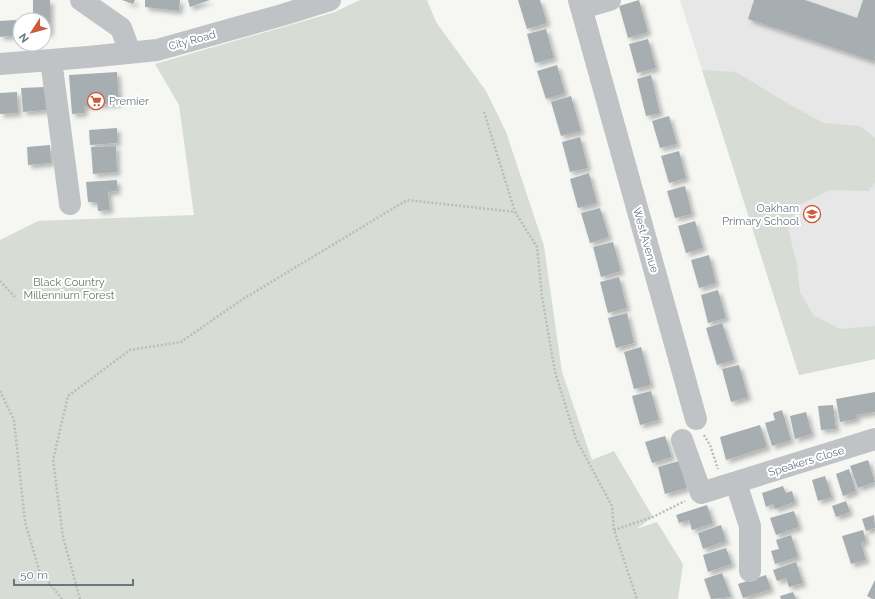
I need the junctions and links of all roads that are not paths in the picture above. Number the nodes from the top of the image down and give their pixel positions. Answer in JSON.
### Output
{"nodes":[{"id":1,"x":81,"y":0,"type":"edge"},
{"id":2,"x":330,"y":0,"type":"edge"},
{"id":3,"x":610,"y":0,"type":"edge"},
{"id":4,"x":580,"y":4,"type":"edge"},
{"id":5,"x":130,"y":52,"type":"junction"},
{"id":6,"x":51,"y":60,"type":"junction"},
{"id":7,"x":0,"y":64,"type":"edge"},
{"id":8,"x":70,"y":204,"type":"dead end"},
{"id":9,"x":696,"y":418,"type":"road end"},
{"id":10,"x":875,"y":439,"type":"edge"},
{"id":11,"x":682,"y":440,"type":"dead end"},
{"id":12,"x":736,"y":483,"type":"junction"},
{"id":13,"x":750,"y":572,"type":"dead end"}],
"edges":[{"from":1,"to":5,"type":"street"},
{"from":2,"to":5,"type":"street","name":"City Road"},
{"from":3,"to":4,"type":"street"},
{"from":4,"to":9,"type":"street","name":"West Avenue"},
{"from":5,"to":6,"type":"street","name":"City Road"},
{"from":6,"to":7,"type":"street","name":"City Road"},
{"from":6,"to":8,"type":"street"},
{"from":10,"to":12,"type":"street","name":"Speakers Close"},
{"from":11,"to":12,"type":"street","name":"Speakers Close"},
{"from":12,"to":13,"type":"street"}]}
